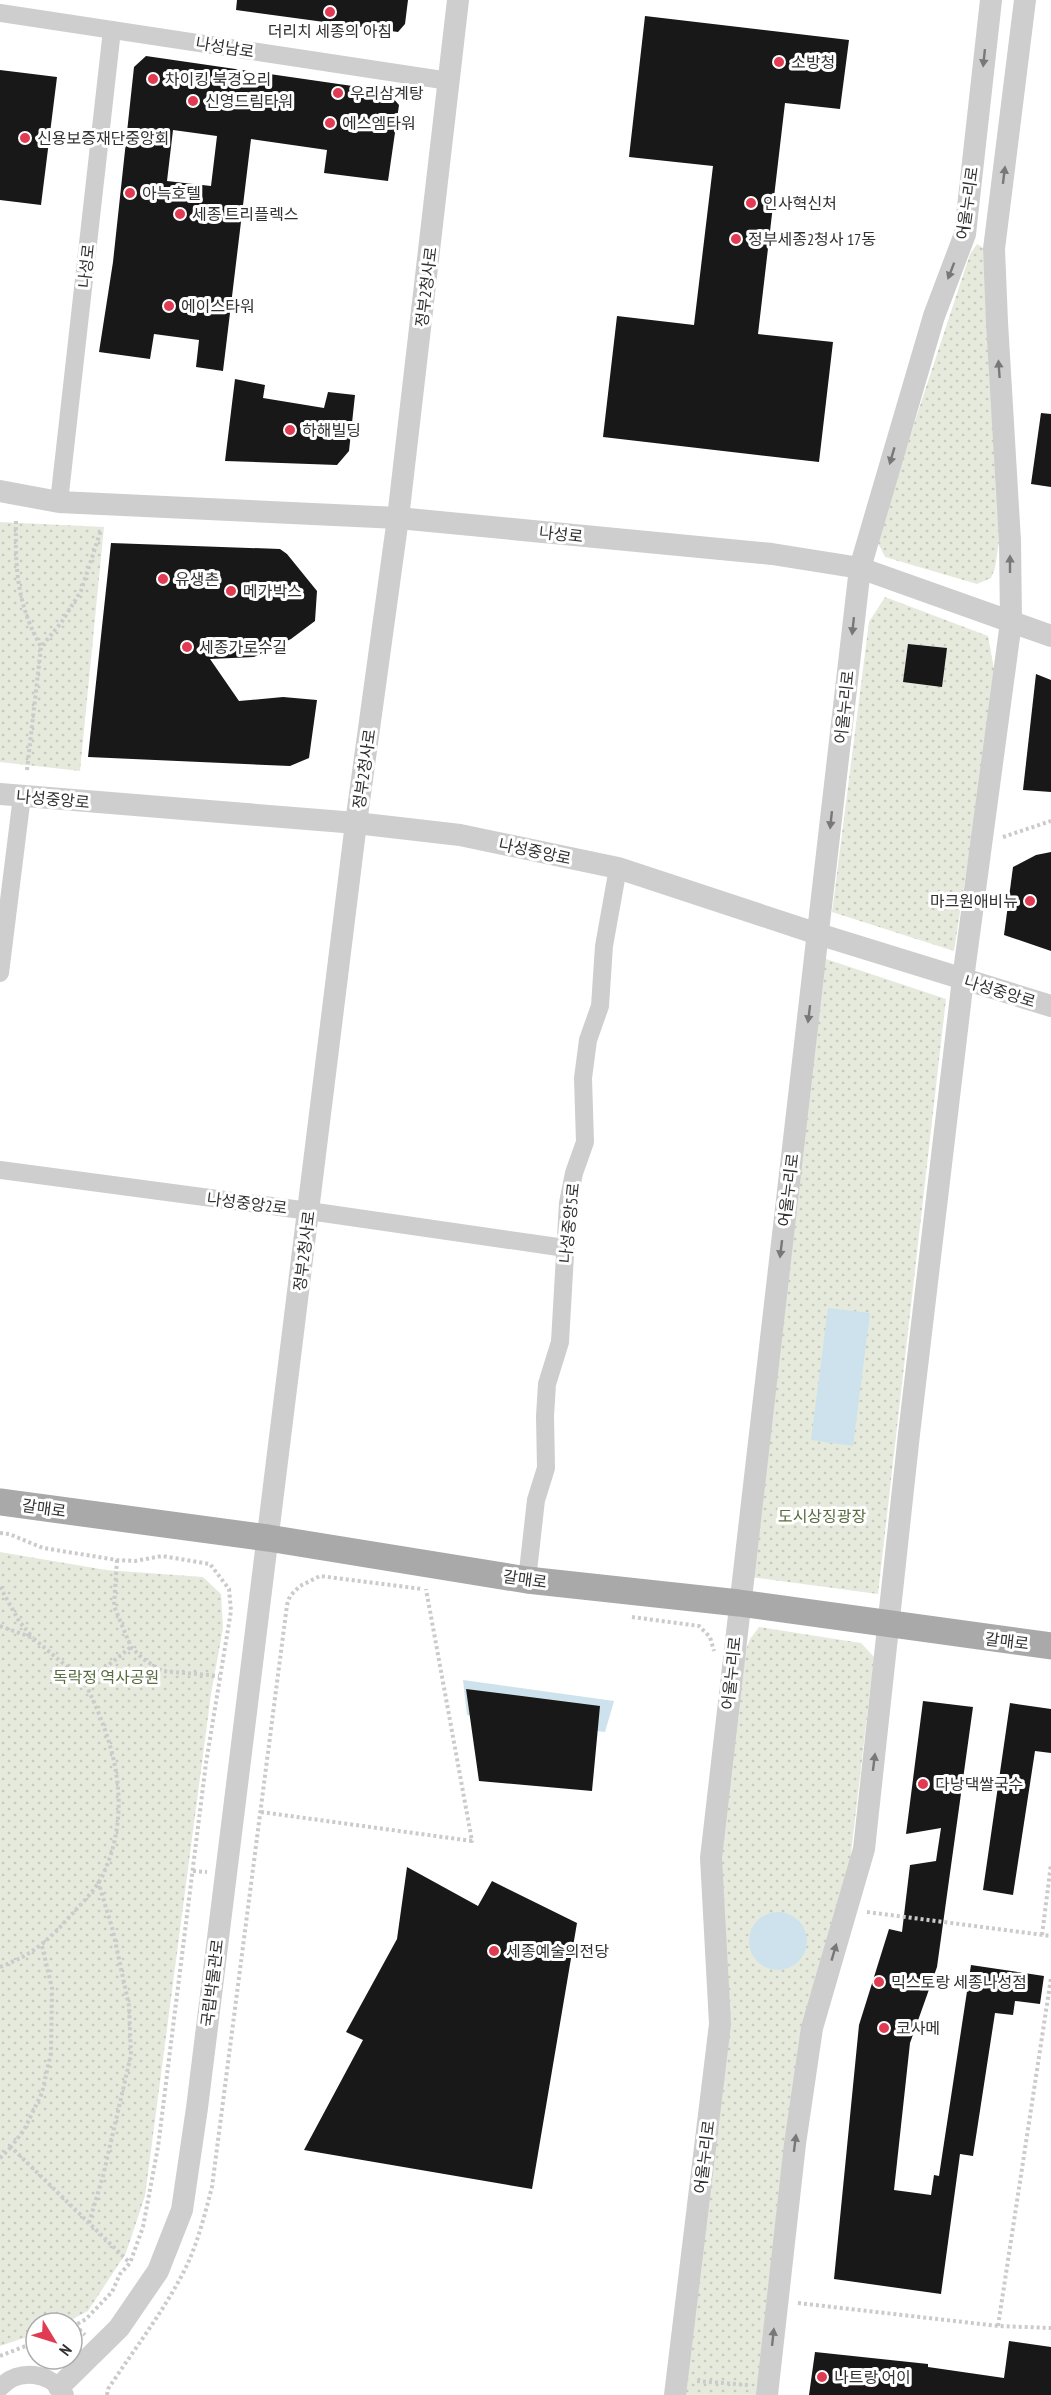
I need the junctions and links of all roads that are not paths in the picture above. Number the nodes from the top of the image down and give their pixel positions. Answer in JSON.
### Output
{"nodes":[{"id":1,"x":458,"y":0,"type":"edge"},
{"id":2,"x":991,"y":0,"type":"edge"},
{"id":3,"x":1025,"y":0,"type":"edge"},
{"id":4,"x":0,"y":13,"type":"edge"},
{"id":5,"x":112,"y":30,"type":"junction"},
{"id":6,"x":449,"y":81,"type":"junction"},
{"id":7,"x":0,"y":491,"type":"edge"},
{"id":8,"x":59,"y":502,"type":"junction"},
{"id":9,"x":398,"y":518,"type":"junction"},
{"id":10,"x":860,"y":568,"type":"junction"},
{"id":11,"x":1011,"y":622,"type":"junction"},
{"id":12,"x":1051,"y":636,"type":"edge"},
{"id":13,"x":11,"y":795,"type":"edge"},
{"id":14,"x":356,"y":823,"type":"junction"},
{"id":15,"x":618,"y":868,"type":"junction"},
{"id":16,"x":818,"y":934,"type":"junction"},
{"id":17,"x":0,"y":973,"type":"edge"},
{"id":18,"x":963,"y":979,"type":"junction"},
{"id":19,"x":1051,"y":1006,"type":"edge"},
{"id":20,"x":0,"y":1170,"type":"edge"},
{"id":21,"x":309,"y":1211,"type":"junction"},
{"id":22,"x":565,"y":1248,"type":"junction"},
{"id":23,"x":0,"y":1502,"type":"edge"},
{"id":24,"x":267,"y":1538,"type":"junction"},
{"id":25,"x":527,"y":1580,"type":"junction"},
{"id":26,"x":739,"y":1603,"type":"junction"},
{"id":27,"x":890,"y":1625,"type":"junction"},
{"id":28,"x":1051,"y":1647,"type":"edge"},
{"id":29,"x":0,"y":2388,"type":"edge"},
{"id":30,"x":759,"y":2390,"type":"edge"},
{"id":31,"x":62,"y":2391,"type":"edge"},
{"id":32,"x":675,"y":2395,"type":"edge"}],
"edges":[{"from":1,"to":6,"type":"street","name":"정부2청사로"},
{"from":2,"to":10,"type":"street","name":"어울누리로","one_way":true},
{"from":11,"to":3,"type":"street","name":"어울누리로","one_way":true},
{"from":4,"to":5,"type":"street","name":"나성남로"},
{"from":5,"to":6,"type":"street","name":"나성남로"},
{"from":5,"to":8,"type":"street","name":"나성로"},
{"from":6,"to":9,"type":"street","name":"정부2청사로"},
{"from":7,"to":8,"type":"street","name":"나성로"},
{"from":8,"to":9,"type":"street","name":"나성로"},
{"from":9,"to":10,"type":"street","name":"나성로"},
{"from":9,"to":14,"type":"street","name":"정부2청사로"},
{"from":10,"to":11,"type":"street","name":"나성로"},
{"from":10,"to":16,"type":"street","name":"어울누리로","one_way":true},
{"from":11,"to":12,"type":"street","name":"나성로"},
{"from":11,"to":18,"type":"street","name":"어울누리로"},
{"from":13,"to":14,"type":"street","name":"나성중앙로"},
{"from":13,"to":17,"type":"street"},
{"from":14,"to":15,"type":"street","name":"나성중앙로"},
{"from":14,"to":21,"type":"street","name":"정부2청사로"},
{"from":15,"to":16,"type":"street","name":"나성중앙로"},
{"from":15,"to":22,"type":"street","name":"나성중앙5로"},
{"from":16,"to":18,"type":"street","name":"나성중앙로"},
{"from":16,"to":26,"type":"street","name":"어울누리로","one_way":true},
{"from":18,"to":19,"type":"street","name":"나성중앙로"},
{"from":18,"to":27,"type":"street","name":"어울누리로"},
{"from":20,"to":21,"type":"street","name":"나성중앙2로"},
{"from":21,"to":22,"type":"street","name":"나성중앙2로"},
{"from":21,"to":24,"type":"street","name":"정부2청사로"},
{"from":22,"to":25,"type":"street","name":"나성중앙5로"},
{"from":23,"to":24,"type":"main road","name":"갈매로"},
{"from":24,"to":25,"type":"main road","name":"갈매로"},
{"from":24,"to":31,"type":"street","name":"국립박물관로"},
{"from":25,"to":26,"type":"main road","name":"갈매로"},
{"from":26,"to":27,"type":"main road","name":"갈매로"},
{"from":26,"to":32,"type":"street","name":"어울누리로"},
{"from":27,"to":28,"type":"main road","name":"갈매로"},
{"from":30,"to":27,"type":"street","name":"어울누리로","one_way":true},
{"from":29,"to":31,"type":"street"}]}
